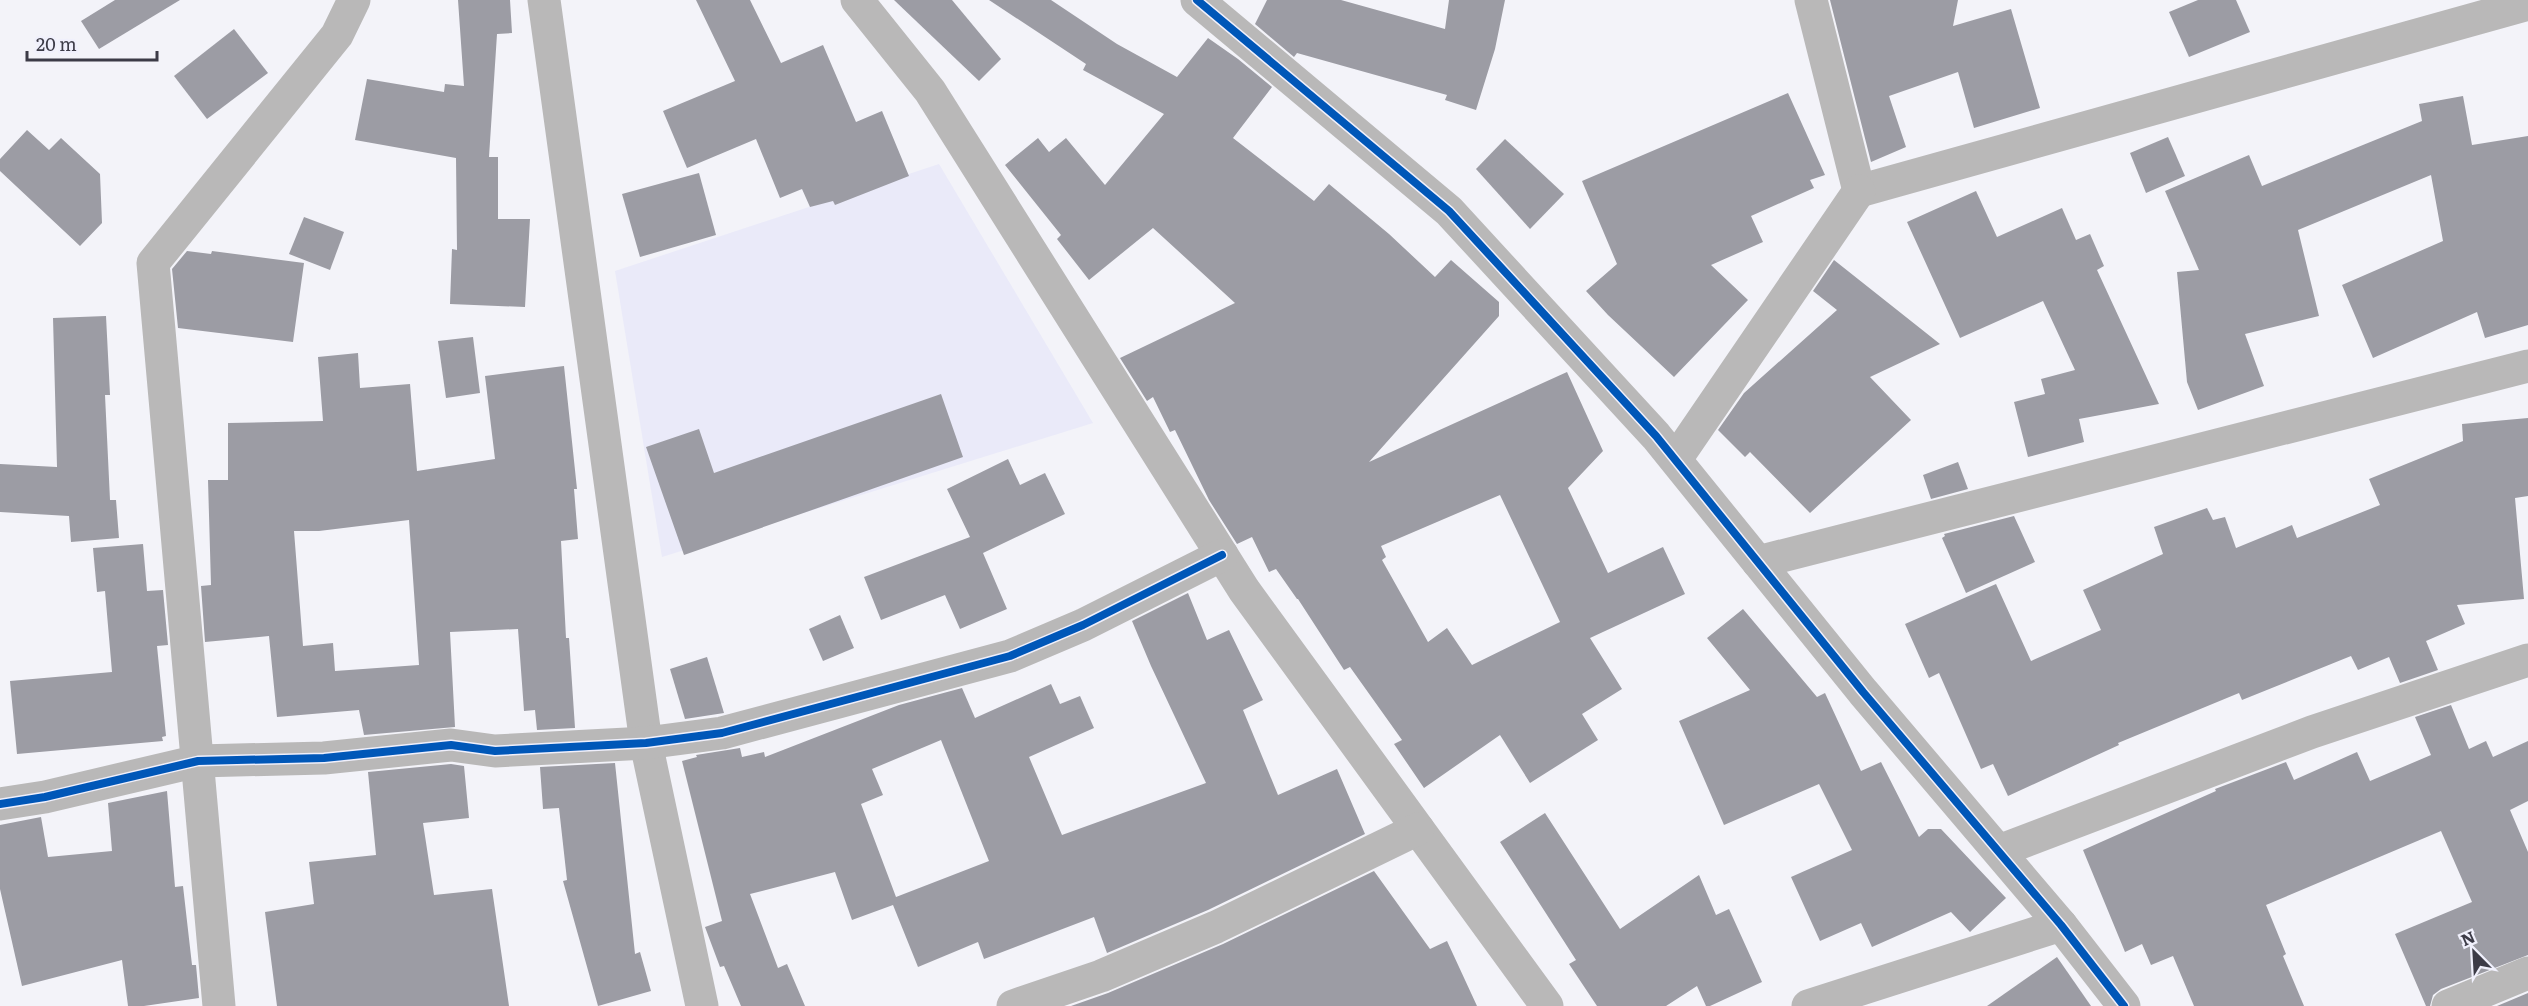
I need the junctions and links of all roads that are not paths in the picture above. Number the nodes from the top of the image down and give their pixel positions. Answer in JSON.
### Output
{"nodes":[{"id":1,"x":354,"y":0,"type":"edge"},
{"id":2,"x":544,"y":0,"type":"edge"},
{"id":3,"x":857,"y":0,"type":"edge"},
{"id":4,"x":1197,"y":0,"type":"edge"},
{"id":5,"x":1811,"y":0,"type":"edge"},
{"id":6,"x":2528,"y":4,"type":"edge"},
{"id":7,"x":1859,"y":190,"type":"junction"},
{"id":8,"x":2528,"y":366,"type":"edge"},
{"id":9,"x":1676,"y":459,"type":"junction"},
{"id":10,"x":1222,"y":555,"type":"junction"},
{"id":11,"x":1758,"y":562,"type":"junction"},
{"id":12,"x":2528,"y":660,"type":"edge"},
{"id":13,"x":646,"y":742,"type":"junction"},
{"id":14,"x":198,"y":761,"type":"junction"},
{"id":15,"x":0,"y":804,"type":"edge"},
{"id":16,"x":1418,"y":829,"type":"junction"},
{"id":17,"x":1999,"y":851,"type":"junction"},
{"id":18,"x":2061,"y":925,"type":"junction"},
{"id":19,"x":2528,"y":973,"type":"edge"},
{"id":20,"x":219,"y":1006,"type":"edge"},
{"id":21,"x":702,"y":1006,"type":"edge"},
{"id":22,"x":1013,"y":1006,"type":"edge"},
{"id":23,"x":1547,"y":1006,"type":"edge"},
{"id":24,"x":1808,"y":1006,"type":"edge"},
{"id":25,"x":2124,"y":1006,"type":"edge"},
{"id":26,"x":2448,"y":1006,"type":"edge"}],
"edges":[{"from":1,"to":14,"type":"street"},
{"from":2,"to":13,"type":"street"},
{"from":3,"to":10,"type":"street"},
{"from":4,"to":9,"type":"street"},
{"from":5,"to":7,"type":"street"},
{"from":6,"to":7,"type":"street"},
{"from":7,"to":9,"type":"street"},
{"from":8,"to":11,"type":"street"},
{"from":9,"to":11,"type":"street"},
{"from":10,"to":13,"type":"street"},
{"from":10,"to":16,"type":"street"},
{"from":11,"to":17,"type":"street"},
{"from":12,"to":17,"type":"street"},
{"from":13,"to":14,"type":"street"},
{"from":13,"to":21,"type":"street"},
{"from":14,"to":15,"type":"street"},
{"from":14,"to":20,"type":"street"},
{"from":16,"to":22,"type":"street"},
{"from":16,"to":23,"type":"street"},
{"from":17,"to":18,"type":"street"},
{"from":18,"to":24,"type":"street"},
{"from":18,"to":25,"type":"street"},
{"from":19,"to":26,"type":"street"}]}
